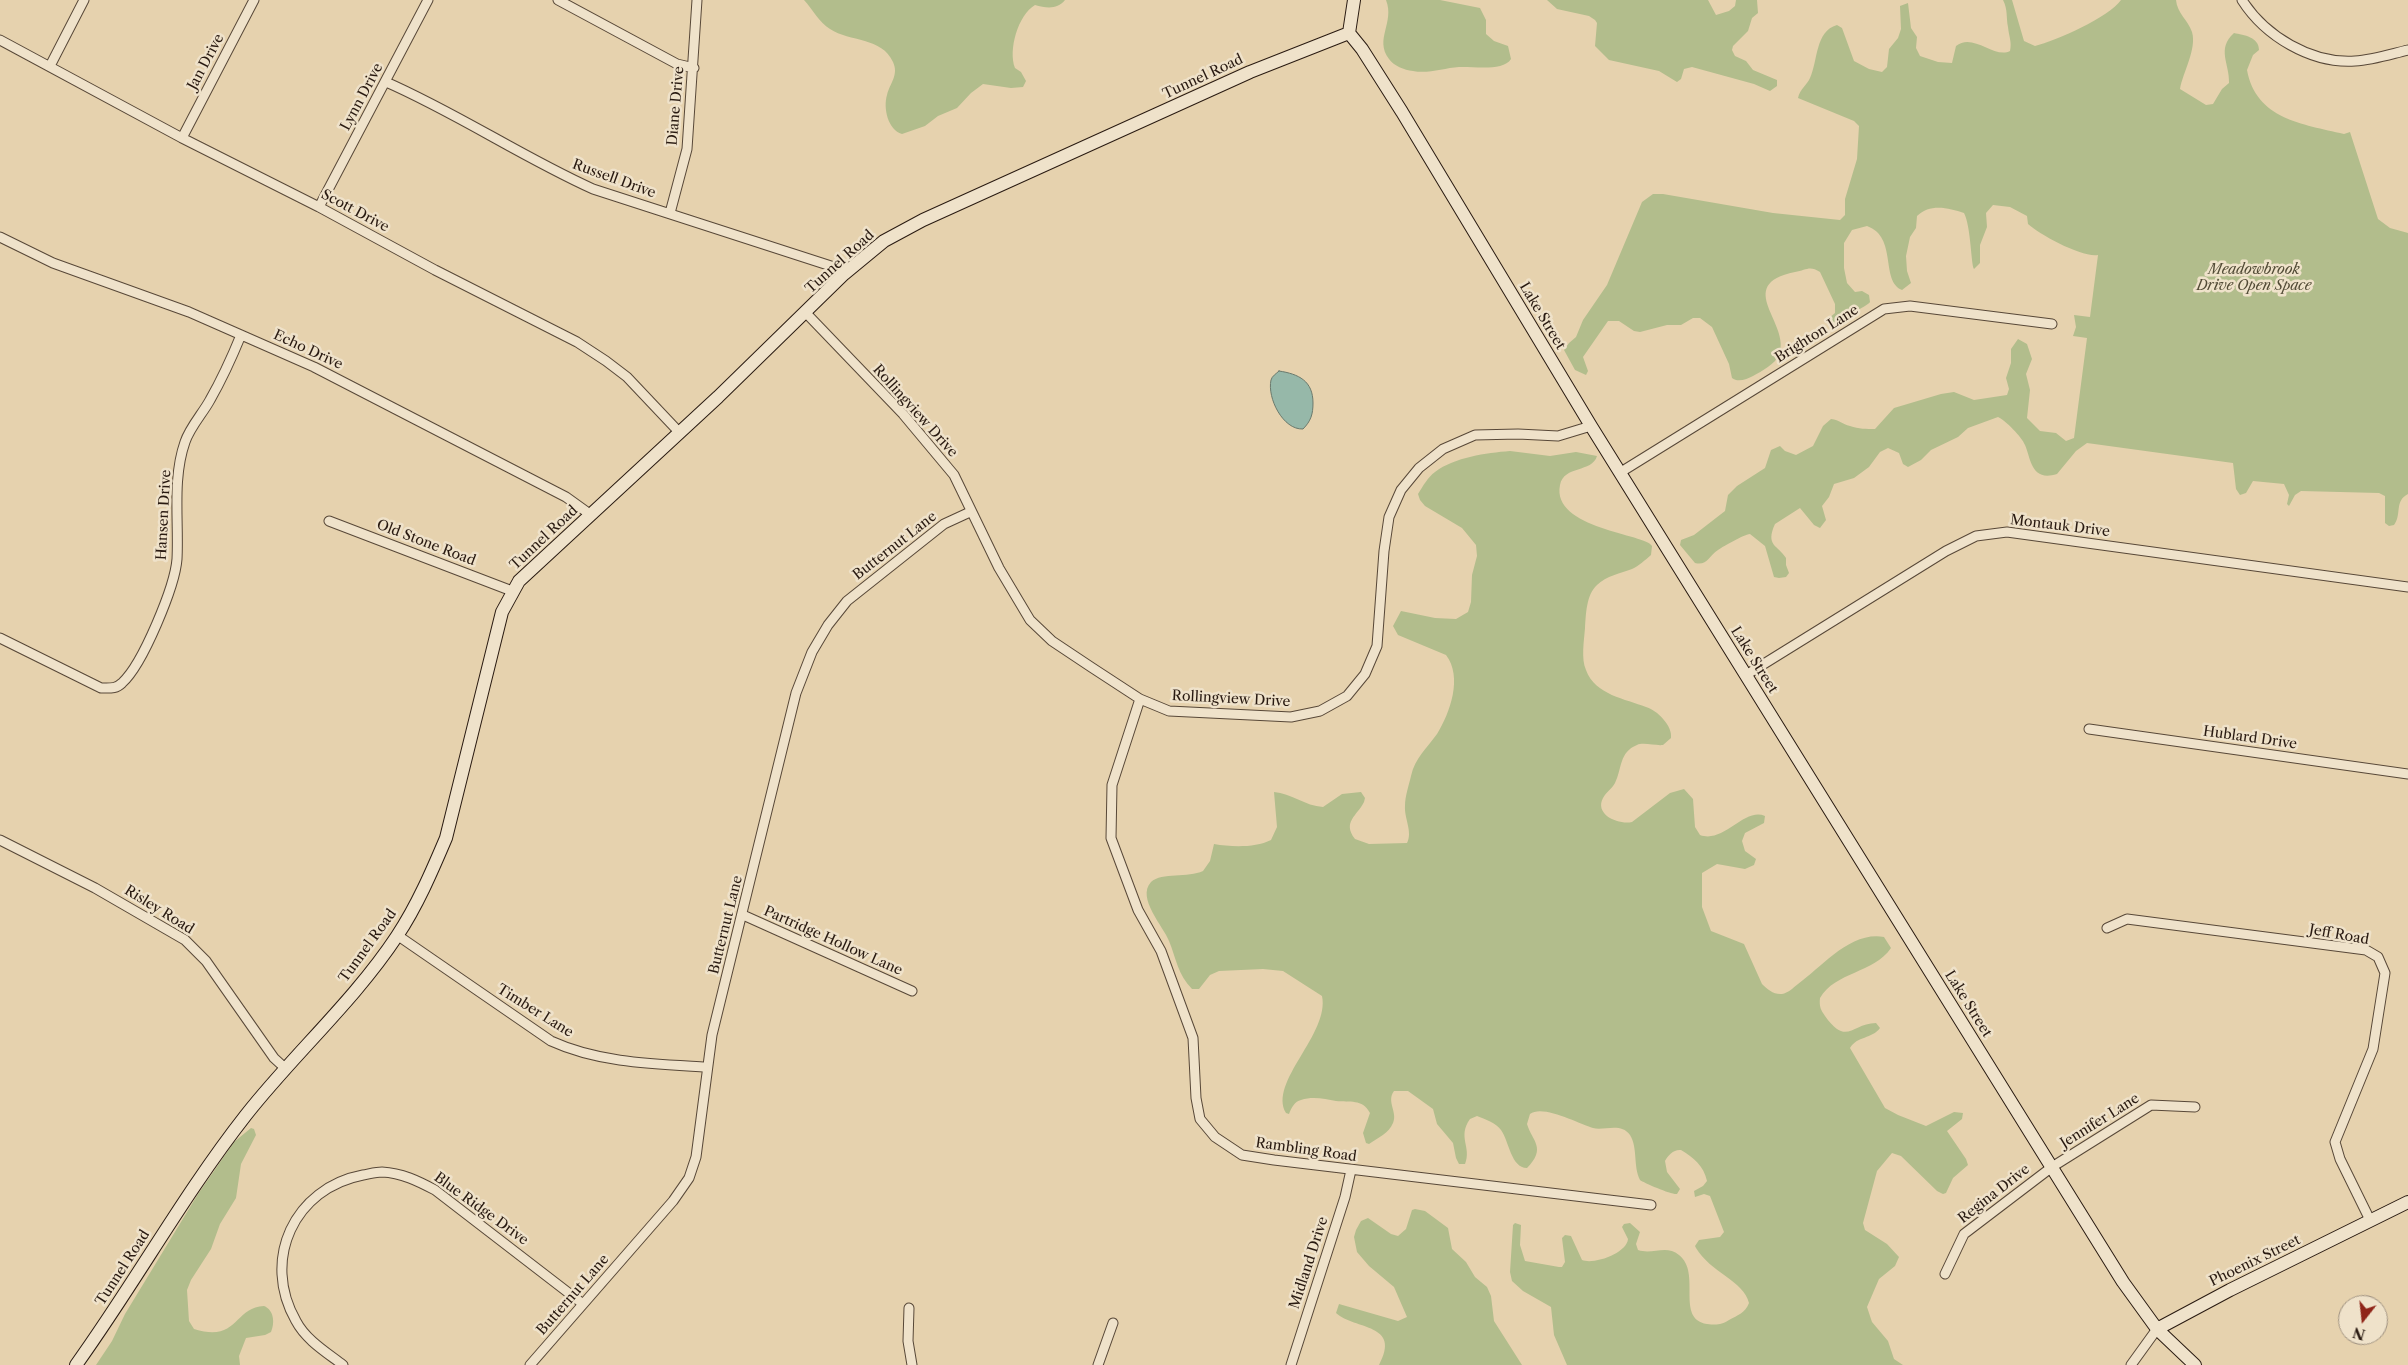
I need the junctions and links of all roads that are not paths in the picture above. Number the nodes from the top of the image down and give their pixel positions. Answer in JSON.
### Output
{"nodes":[{"id":1,"x":84,"y":0,"type":"edge"},
{"id":2,"x":254,"y":0,"type":"edge"},
{"id":3,"x":428,"y":0,"type":"edge"},
{"id":4,"x":558,"y":0,"type":"edge"},
{"id":5,"x":698,"y":0,"type":"edge"},
{"id":6,"x":1354,"y":0,"type":"edge"},
{"id":7,"x":2242,"y":0,"type":"edge"},
{"id":8,"x":1349,"y":33,"type":"junction"},
{"id":9,"x":0,"y":40,"type":"edge"},
{"id":10,"x":2408,"y":50,"type":"edge"},
{"id":11,"x":50,"y":66,"type":"junction"},
{"id":12,"x":694,"y":68,"type":"junction"},
{"id":13,"x":386,"y":82,"type":"junction"},
{"id":14,"x":182,"y":138,"type":"junction"},
{"id":15,"x":319,"y":207,"type":"junction"},
{"id":16,"x":670,"y":213,"type":"junction"},
{"id":17,"x":0,"y":238,"type":"edge"},
{"id":18,"x":844,"y":274,"type":"junction"},
{"id":19,"x":806,"y":313,"type":"junction"},
{"id":20,"x":2052,"y":324,"type":"dead end"},
{"id":21,"x":241,"y":335,"type":"junction"},
{"id":22,"x":1591,"y":426,"type":"junction"},
{"id":23,"x":679,"y":432,"type":"junction"},
{"id":24,"x":1621,"y":472,"type":"junction"},
{"id":25,"x":970,"y":512,"type":"junction"},
{"id":26,"x":591,"y":515,"type":"junction"},
{"id":27,"x":329,"y":521,"type":"dead end"},
{"id":28,"x":2408,"y":587,"type":"edge"},
{"id":29,"x":512,"y":591,"type":"junction"},
{"id":30,"x":0,"y":638,"type":"edge"},
{"id":31,"x":1746,"y":675,"type":"junction"},
{"id":32,"x":1140,"y":699,"type":"junction"},
{"id":33,"x":2089,"y":729,"type":"dead end"},
{"id":34,"x":2408,"y":774,"type":"edge"},
{"id":35,"x":0,"y":840,"type":"edge"},
{"id":36,"x":743,"y":915,"type":"junction"},
{"id":37,"x":2107,"y":928,"type":"dead end"},
{"id":38,"x":397,"y":935,"type":"junction"},
{"id":39,"x":912,"y":991,"type":"dead end"},
{"id":40,"x":706,"y":1067,"type":"junction"},
{"id":41,"x":286,"y":1069,"type":"junction"},
{"id":42,"x":2195,"y":1107,"type":"dead end"},
{"id":43,"x":2052,"y":1167,"type":"junction"},
{"id":44,"x":1351,"y":1170,"type":"junction"},
{"id":45,"x":2408,"y":1202,"type":"edge"},
{"id":46,"x":1651,"y":1205,"type":"dead end"},
{"id":47,"x":2370,"y":1220,"type":"junction"},
{"id":48,"x":1945,"y":1274,"type":"dead end"},
{"id":49,"x":583,"y":1304,"type":"junction"},
{"id":50,"x":909,"y":1308,"type":"dead end"},
{"id":51,"x":1113,"y":1323,"type":"dead end"},
{"id":52,"x":2157,"y":1329,"type":"junction"},
{"id":53,"x":76,"y":1365,"type":"edge"},
{"id":54,"x":343,"y":1365,"type":"edge"},
{"id":55,"x":530,"y":1365,"type":"edge"},
{"id":56,"x":912,"y":1365,"type":"edge"},
{"id":57,"x":1098,"y":1365,"type":"edge"},
{"id":58,"x":1291,"y":1365,"type":"edge"},
{"id":59,"x":2131,"y":1365,"type":"edge"},
{"id":60,"x":2195,"y":1365,"type":"edge"}],
"edges":[{"from":1,"to":11,"type":"street"},
{"from":2,"to":14,"type":"street","name":"Jan Drive"},
{"from":3,"to":13,"type":"street","name":"Lynn Drive"},
{"from":4,"to":12,"type":"street"},
{"from":5,"to":12,"type":"street","name":"Diane Drive"},
{"from":6,"to":8,"type":"main road"},
{"from":7,"to":10,"type":"street"},
{"from":8,"to":18,"type":"main road","name":"Tunnel Road"},
{"from":8,"to":22,"type":"main road","name":"Lake Street"},
{"from":9,"to":11,"type":"street","name":"Scott Drive"},
{"from":11,"to":14,"type":"street","name":"Scott Drive"},
{"from":12,"to":16,"type":"street","name":"Diane Drive"},
{"from":13,"to":15,"type":"street","name":"Lynn Drive"},
{"from":13,"to":16,"type":"street","name":"Russell Drive"},
{"from":14,"to":15,"type":"street","name":"Scott Drive"},
{"from":15,"to":23,"type":"street","name":"Scott Drive"},
{"from":16,"to":18,"type":"street","name":"Russell Drive"},
{"from":17,"to":21,"type":"street","name":"Echo Drive"},
{"from":18,"to":19,"type":"main road","name":"Tunnel Road"},
{"from":19,"to":23,"type":"main road","name":"Tunnel Road"},
{"from":19,"to":25,"type":"street","name":"Rollingview Drive"},
{"from":20,"to":24,"type":"street","name":"Brighton Lane"},
{"from":21,"to":26,"type":"street","name":"Echo Drive"},
{"from":21,"to":30,"type":"street","name":"Hansen Drive"},
{"from":22,"to":24,"type":"main road","name":"Lake Street"},
{"from":22,"to":32,"type":"street","name":"Rollingview Drive"},
{"from":23,"to":26,"type":"main road","name":"Tunnel Road"},
{"from":24,"to":31,"type":"main road","name":"Lake Street"},
{"from":25,"to":32,"type":"street","name":"Rollingview Drive"},
{"from":25,"to":36,"type":"street","name":"Butternut Lane"},
{"from":26,"to":29,"type":"main road","name":"Tunnel Road"},
{"from":27,"to":29,"type":"street","name":"Old Stone Road"},
{"from":28,"to":31,"type":"street","name":"Montauk Drive"},
{"from":29,"to":38,"type":"main road","name":"Tunnel Road"},
{"from":31,"to":43,"type":"main road","name":"Lake Street"},
{"from":32,"to":44,"type":"street","name":"Rambling Road"},
{"from":33,"to":34,"type":"street","name":"Hublard Drive"},
{"from":35,"to":41,"type":"street","name":"Risley Road"},
{"from":36,"to":39,"type":"street","name":"Partridge Hollow Lane"},
{"from":36,"to":40,"type":"street","name":"Butternut Lane"},
{"from":37,"to":47,"type":"street","name":"Jeff Road"},
{"from":38,"to":40,"type":"street","name":"Timber Lane"},
{"from":38,"to":41,"type":"main road","name":"Tunnel Road"},
{"from":40,"to":49,"type":"street","name":"Butternut Lane"},
{"from":41,"to":53,"type":"main road","name":"Tunnel Road"},
{"from":42,"to":43,"type":"street","name":"Jennifer Lane"},
{"from":43,"to":48,"type":"street","name":"Regina Drive"},
{"from":43,"to":52,"type":"main road","name":"Lake Street"},
{"from":44,"to":46,"type":"street","name":"Rambling Road"},
{"from":44,"to":58,"type":"street","name":"Midland Drive"},
{"from":45,"to":47,"type":"main road","name":"Phoenix Street"},
{"from":47,"to":52,"type":"main road","name":"Phoenix Street"},
{"from":49,"to":54,"type":"street","name":"Blue Ridge Drive"},
{"from":49,"to":55,"type":"street","name":"Butternut Lane"},
{"from":50,"to":56,"type":"street"},
{"from":51,"to":57,"type":"street"},
{"from":52,"to":59,"type":"street","name":"Phoenix Street"},
{"from":52,"to":60,"type":"main road","name":"Lake Street"}]}
